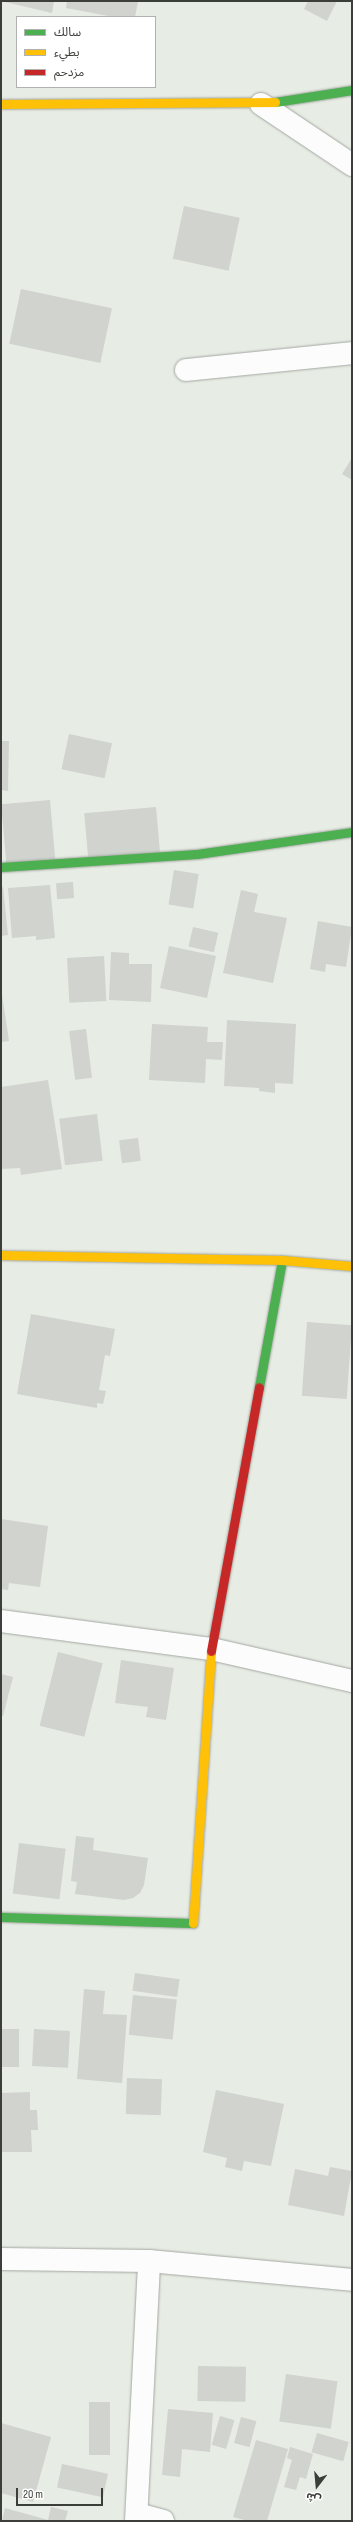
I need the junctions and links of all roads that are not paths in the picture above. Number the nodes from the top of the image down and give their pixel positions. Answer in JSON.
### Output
{"nodes":[{"id":1,"x":352,"y":90,"type":"edge"},
{"id":2,"x":1,"y":104,"type":"edge"},
{"id":3,"x":261,"y":104,"type":"junction"},
{"id":4,"x":352,"y":165,"type":"edge"},
{"id":5,"x":352,"y":353,"type":"edge"},
{"id":6,"x":186,"y":370,"type":"dead end"},
{"id":7,"x":352,"y":832,"type":"edge"},
{"id":8,"x":1,"y":867,"type":"edge"},
{"id":9,"x":1,"y":1255,"type":"edge"},
{"id":10,"x":282,"y":1260,"type":"junction"},
{"id":11,"x":352,"y":1266,"type":"edge"},
{"id":12,"x":1,"y":1621,"type":"edge"},
{"id":13,"x":211,"y":1649,"type":"junction"},
{"id":14,"x":352,"y":1681,"type":"edge"},
{"id":15,"x":1,"y":1917,"type":"edge"},
{"id":16,"x":1,"y":2259,"type":"edge"},
{"id":17,"x":149,"y":2261,"type":"junction"},
{"id":18,"x":352,"y":2280,"type":"edge"},
{"id":19,"x":137,"y":2517,"type":"edge"},
{"id":20,"x":163,"y":2521,"type":"edge"}],
"edges":[{"from":1,"to":3,"type":"street"},
{"from":2,"to":3,"type":"street"},
{"from":3,"to":4,"type":"street"},
{"from":5,"to":6,"type":"street"},
{"from":7,"to":8,"type":"street"},
{"from":9,"to":10,"type":"street"},
{"from":10,"to":11,"type":"street"},
{"from":10,"to":13,"type":"street"},
{"from":12,"to":13,"type":"street"},
{"from":13,"to":14,"type":"street"},
{"from":13,"to":15,"type":"street"},
{"from":16,"to":17,"type":"street"},
{"from":17,"to":18,"type":"street"},
{"from":17,"to":19,"type":"street"},
{"from":19,"to":20,"type":"street"}]}
